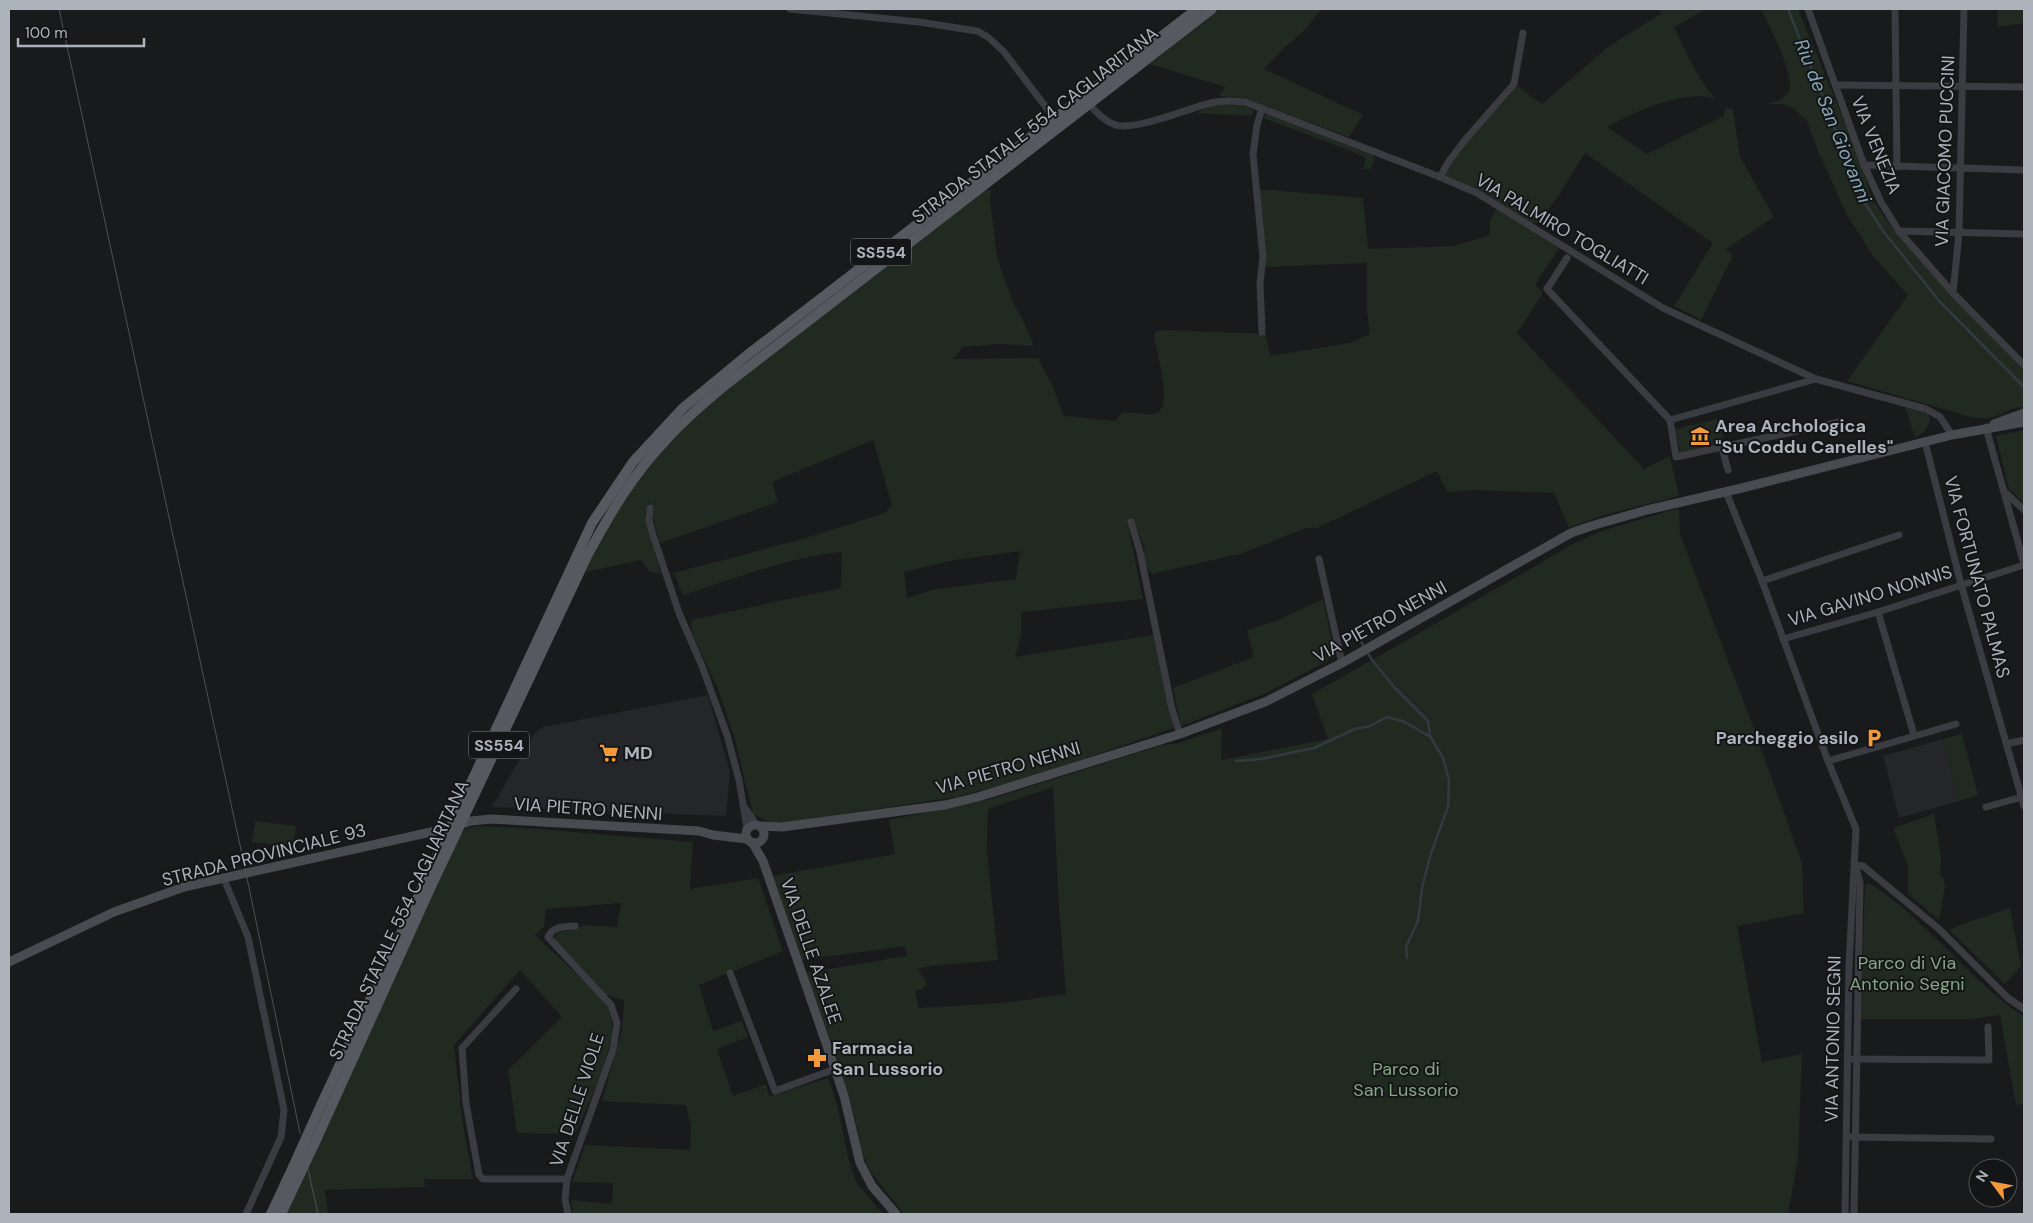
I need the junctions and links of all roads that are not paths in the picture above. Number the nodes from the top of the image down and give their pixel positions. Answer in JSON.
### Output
{"nodes":[{"id":1,"x":790,"y":9,"type":"edge"},
{"id":2,"x":1197,"y":9,"type":"edge"},
{"id":3,"x":1212,"y":9,"type":"edge"},
{"id":4,"x":1809,"y":9,"type":"edge"},
{"id":5,"x":1895,"y":9,"type":"edge"},
{"id":6,"x":1964,"y":9,"type":"edge"},
{"id":7,"x":1523,"y":33,"type":"dead end"},
{"id":8,"x":1837,"y":85,"type":"junction"},
{"id":9,"x":1896,"y":86,"type":"junction"},
{"id":10,"x":1961,"y":86,"type":"junction"},
{"id":11,"x":2024,"y":87,"type":"edge"},
{"id":12,"x":1089,"y":104,"type":"junction"},
{"id":13,"x":1262,"y":108,"type":"junction"},
{"id":14,"x":1055,"y":118,"type":"junction"},
{"id":15,"x":1864,"y":165,"type":"junction"},
{"id":16,"x":1897,"y":167,"type":"junction"},
{"id":17,"x":1960,"y":169,"type":"junction"},
{"id":18,"x":2024,"y":170,"type":"edge"},
{"id":19,"x":1440,"y":177,"type":"junction"},
{"id":20,"x":1898,"y":231,"type":"junction"},
{"id":21,"x":1958,"y":233,"type":"junction"},
{"id":22,"x":2024,"y":234,"type":"edge"},
{"id":23,"x":1568,"y":258,"type":"dead end"},
{"id":24,"x":1953,"y":293,"type":"junction"},
{"id":25,"x":1262,"y":332,"type":"dead end"},
{"id":26,"x":2024,"y":365,"type":"edge"},
{"id":27,"x":1816,"y":379,"type":"junction"},
{"id":28,"x":2024,"y":413,"type":"edge"},
{"id":29,"x":1670,"y":420,"type":"junction"},
{"id":30,"x":1839,"y":422,"type":"dead end"},
{"id":31,"x":2024,"y":422,"type":"edge"},
{"id":32,"x":1988,"y":427,"type":"junction"},
{"id":33,"x":1952,"y":435,"type":"junction"},
{"id":34,"x":1925,"y":442,"type":"junction"},
{"id":35,"x":1722,"y":448,"type":"junction"},
{"id":36,"x":1728,"y":470,"type":"dead end"},
{"id":37,"x":2003,"y":490,"type":"junction"},
{"id":38,"x":1726,"y":492,"type":"junction"},
{"id":39,"x":650,"y":508,"type":"dead end"},
{"id":40,"x":2024,"y":510,"type":"edge"},
{"id":41,"x":2010,"y":515,"type":"junction"},
{"id":42,"x":1131,"y":522,"type":"dead end"},
{"id":43,"x":1899,"y":535,"type":"dead end"},
{"id":44,"x":1319,"y":559,"type":"dead end"},
{"id":45,"x":2024,"y":565,"type":"edge"},
{"id":46,"x":1762,"y":581,"type":"junction"},
{"id":47,"x":1961,"y":584,"type":"junction"},
{"id":48,"x":1878,"y":612,"type":"junction"},
{"id":49,"x":1783,"y":639,"type":"junction"},
{"id":50,"x":1342,"y":663,"type":"junction"},
{"id":51,"x":1956,"y":724,"type":"dead end"},
{"id":52,"x":1180,"y":734,"type":"junction"},
{"id":53,"x":1914,"y":735,"type":"junction"},
{"id":54,"x":2024,"y":740,"type":"edge"},
{"id":55,"x":2006,"y":744,"type":"junction"},
{"id":56,"x":1828,"y":761,"type":"junction"},
{"id":57,"x":2022,"y":797,"type":"junction"},
{"id":58,"x":2024,"y":806,"type":"edge"},
{"id":59,"x":1986,"y":807,"type":"dead end"},
{"id":60,"x":462,"y":824,"type":"junction"},
{"id":61,"x":782,"y":827,"type":"junction"},
{"id":62,"x":449,"y":828,"type":"junction"},
{"id":63,"x":752,"y":831,"type":"junction"},
{"id":64,"x":763,"y":838,"type":"junction"},
{"id":65,"x":763,"y":861,"type":"junction"},
{"id":66,"x":1855,"y":866,"type":"junction"},
{"id":67,"x":224,"y":878,"type":"junction"},
{"id":68,"x":575,"y":926,"type":"dead end"},
{"id":69,"x":9,"y":962,"type":"edge"},
{"id":70,"x":730,"y":973,"type":"dead end"},
{"id":71,"x":516,"y":989,"type":"dead end"},
{"id":72,"x":2024,"y":1009,"type":"edge"},
{"id":73,"x":1988,"y":1027,"type":"dead end"},
{"id":74,"x":1848,"y":1059,"type":"junction"},
{"id":75,"x":1856,"y":1059,"type":"junction"},
{"id":76,"x":835,"y":1069,"type":"junction"},
{"id":77,"x":1850,"y":1137,"type":"junction"},
{"id":78,"x":1991,"y":1139,"type":"dead end"},
{"id":79,"x":567,"y":1179,"type":"junction"},
{"id":80,"x":246,"y":1214,"type":"edge"},
{"id":81,"x":271,"y":1214,"type":"edge"},
{"id":82,"x":281,"y":1214,"type":"edge"},
{"id":83,"x":568,"y":1214,"type":"edge"},
{"id":84,"x":896,"y":1214,"type":"edge"},
{"id":85,"x":1845,"y":1214,"type":"edge"},
{"id":86,"x":1854,"y":1214,"type":"edge"}],
"edges":[{"from":1,"to":14,"type":"street"},
{"from":2,"to":14,"type":"main road","name":"STRADA STATALE 554 CAGLIARITANA","number":"SS554"},
{"from":3,"to":12,"type":"main road","name":"STRADA STATALE 554 CAGLIARITANA","number":"SS554"},
{"from":4,"to":8,"type":"street","name":"VIA VENEZIA"},
{"from":5,"to":9,"type":"street"},
{"from":6,"to":10,"type":"street","name":"VIA GIACOMO PUCCINI"},
{"from":7,"to":19,"type":"street"},
{"from":8,"to":9,"type":"street"},
{"from":8,"to":15,"type":"street","name":"VIA VENEZIA"},
{"from":9,"to":10,"type":"street"},
{"from":9,"to":16,"type":"street"},
{"from":10,"to":11,"type":"street"},
{"from":10,"to":17,"type":"street","name":"VIA GIACOMO PUCCINI"},
{"from":12,"to":13,"type":"street","name":"VIA PALMIRO TOGLIATTI"},
{"from":12,"to":60,"type":"main road","name":"STRADA STATALE 554 CAGLIARITANA","number":"SS554"},
{"from":13,"to":19,"type":"street","name":"VIA PALMIRO TOGLIATTI"},
{"from":13,"to":25,"type":"street"},
{"from":14,"to":62,"type":"main road","name":"STRADA STATALE 554 CAGLIARITANA","number":"SS554"},
{"from":15,"to":16,"type":"street"},
{"from":15,"to":20,"type":"street","name":"VIA VENEZIA"},
{"from":16,"to":17,"type":"street"},
{"from":17,"to":18,"type":"street"},
{"from":17,"to":21,"type":"street","name":"VIA GIACOMO PUCCINI"},
{"from":19,"to":27,"type":"street","name":"VIA PALMIRO TOGLIATTI"},
{"from":20,"to":21,"type":"street"},
{"from":20,"to":24,"type":"street","name":"VIA VENEZIA"},
{"from":21,"to":22,"type":"street"},
{"from":21,"to":24,"type":"street","name":"VIA GIACOMO PUCCINI"},
{"from":23,"to":29,"type":"street"},
{"from":24,"to":26,"type":"street","name":"VIA VENEZIA"},
{"from":27,"to":29,"type":"street"},
{"from":27,"to":33,"type":"street","name":"VIA PALMIRO TOGLIATTI"},
{"from":28,"to":32,"type":"street","name":"VIA PIETRO NENNI"},
{"from":29,"to":35,"type":"street"},
{"from":30,"to":35,"type":"street"},
{"from":31,"to":32,"type":"street","name":"VIA PIETRO NENNI"},
{"from":32,"to":33,"type":"street","name":"VIA PIETRO NENNI"},
{"from":32,"to":37,"type":"street"},
{"from":33,"to":34,"type":"street","name":"VIA PIETRO NENNI"},
{"from":34,"to":38,"type":"street","name":"VIA PIETRO NENNI"},
{"from":34,"to":47,"type":"street","name":"VIA FORTUNATO PALMAS"},
{"from":35,"to":36,"type":"street"},
{"from":37,"to":40,"type":"street"},
{"from":37,"to":41,"type":"street"},
{"from":38,"to":46,"type":"street","name":"VIA ANTONIO SEGNI"},
{"from":38,"to":50,"type":"street","name":"VIA PIETRO NENNI"},
{"from":39,"to":63,"type":"street"},
{"from":40,"to":41,"type":"street"},
{"from":41,"to":45,"type":"street"},
{"from":42,"to":52,"type":"street"},
{"from":43,"to":46,"type":"street"},
{"from":44,"to":50,"type":"street"},
{"from":45,"to":47,"type":"street","name":"VIA GAVINO NONNIS"},
{"from":46,"to":49,"type":"street","name":"VIA ANTONIO SEGNI"},
{"from":47,"to":48,"type":"street","name":"VIA GAVINO NONNIS"},
{"from":47,"to":55,"type":"street","name":"VIA FORTUNATO PALMAS"},
{"from":48,"to":49,"type":"street","name":"VIA GAVINO NONNIS"},
{"from":48,"to":53,"type":"street"},
{"from":49,"to":56,"type":"street","name":"VIA ANTONIO SEGNI"},
{"from":50,"to":52,"type":"street","name":"VIA PIETRO NENNI"},
{"from":51,"to":53,"type":"street"},
{"from":52,"to":61,"type":"street","name":"VIA PIETRO NENNI"},
{"from":53,"to":56,"type":"street"},
{"from":54,"to":55,"type":"street"},
{"from":55,"to":57,"type":"street","name":"VIA FORTUNATO PALMAS"},
{"from":56,"to":66,"type":"street","name":"VIA ANTONIO SEGNI"},
{"from":57,"to":58,"type":"street","name":"VIA FORTUNATO PALMAS"},
{"from":57,"to":59,"type":"street"},
{"from":60,"to":62,"type":"street","name":"VIA PIETRO NENNI"},
{"from":60,"to":63,"type":"street","name":"VIA PIETRO NENNI"},
{"from":60,"to":82,"type":"main road","name":"STRADA STATALE 554 CAGLIARITANA","number":"SS554","bridge":true},
{"from":61,"to":63,"type":"street","name":"VIA PIETRO NENNI"},
{"from":61,"to":64,"type":"street","name":"VIA PIETRO NENNI"},
{"from":62,"to":67,"type":"street","name":"STRADA PROVINCIALE 93"},
{"from":62,"to":81,"type":"main road","name":"STRADA STATALE 554 CAGLIARITANA","number":"SS554","bridge":true},
{"from":63,"to":64,"type":"street","name":"VIA DELLE AZALEE"},
{"from":63,"to":64,"type":"street","name":"VIA PIETRO NENNI"},
{"from":63,"to":65,"type":"street","name":"VIA DELLE AZALEE"},
{"from":64,"to":65,"type":"street","name":"VIA DELLE AZALEE"},
{"from":65,"to":76,"type":"street","name":"VIA DELLE AZALEE"},
{"from":66,"to":72,"type":"street"},
{"from":66,"to":74,"type":"street","name":"VIA ANTONIO SEGNI"},
{"from":66,"to":75,"type":"street","name":"VIA ANTONIO SEGNI"},
{"from":67,"to":69,"type":"street","name":"STRADA PROVINCIALE 93"},
{"from":67,"to":80,"type":"street"},
{"from":68,"to":79,"type":"street","name":"VIA DELLE VIOLE"},
{"from":70,"to":76,"type":"street"},
{"from":71,"to":79,"type":"street","name":"VIA DELLE VIOLE"},
{"from":73,"to":75,"type":"street","name":"VIA ANTONIO SEGNI"},
{"from":74,"to":75,"type":"street"},
{"from":74,"to":77,"type":"street","name":"VIA ANTONIO SEGNI"},
{"from":75,"to":77,"type":"street","name":"VIA ANTONIO SEGNI"},
{"from":76,"to":84,"type":"street","name":"VIA DELLE AZALEE"},
{"from":77,"to":78,"type":"street","name":"VIA ANTONIO SEGNI"},
{"from":77,"to":85,"type":"street","name":"VIA ANTONIO SEGNI"},
{"from":77,"to":86,"type":"street","name":"VIA ANTONIO SEGNI"},
{"from":79,"to":83,"type":"street","name":"VIA DELLE VIOLE"}]}
